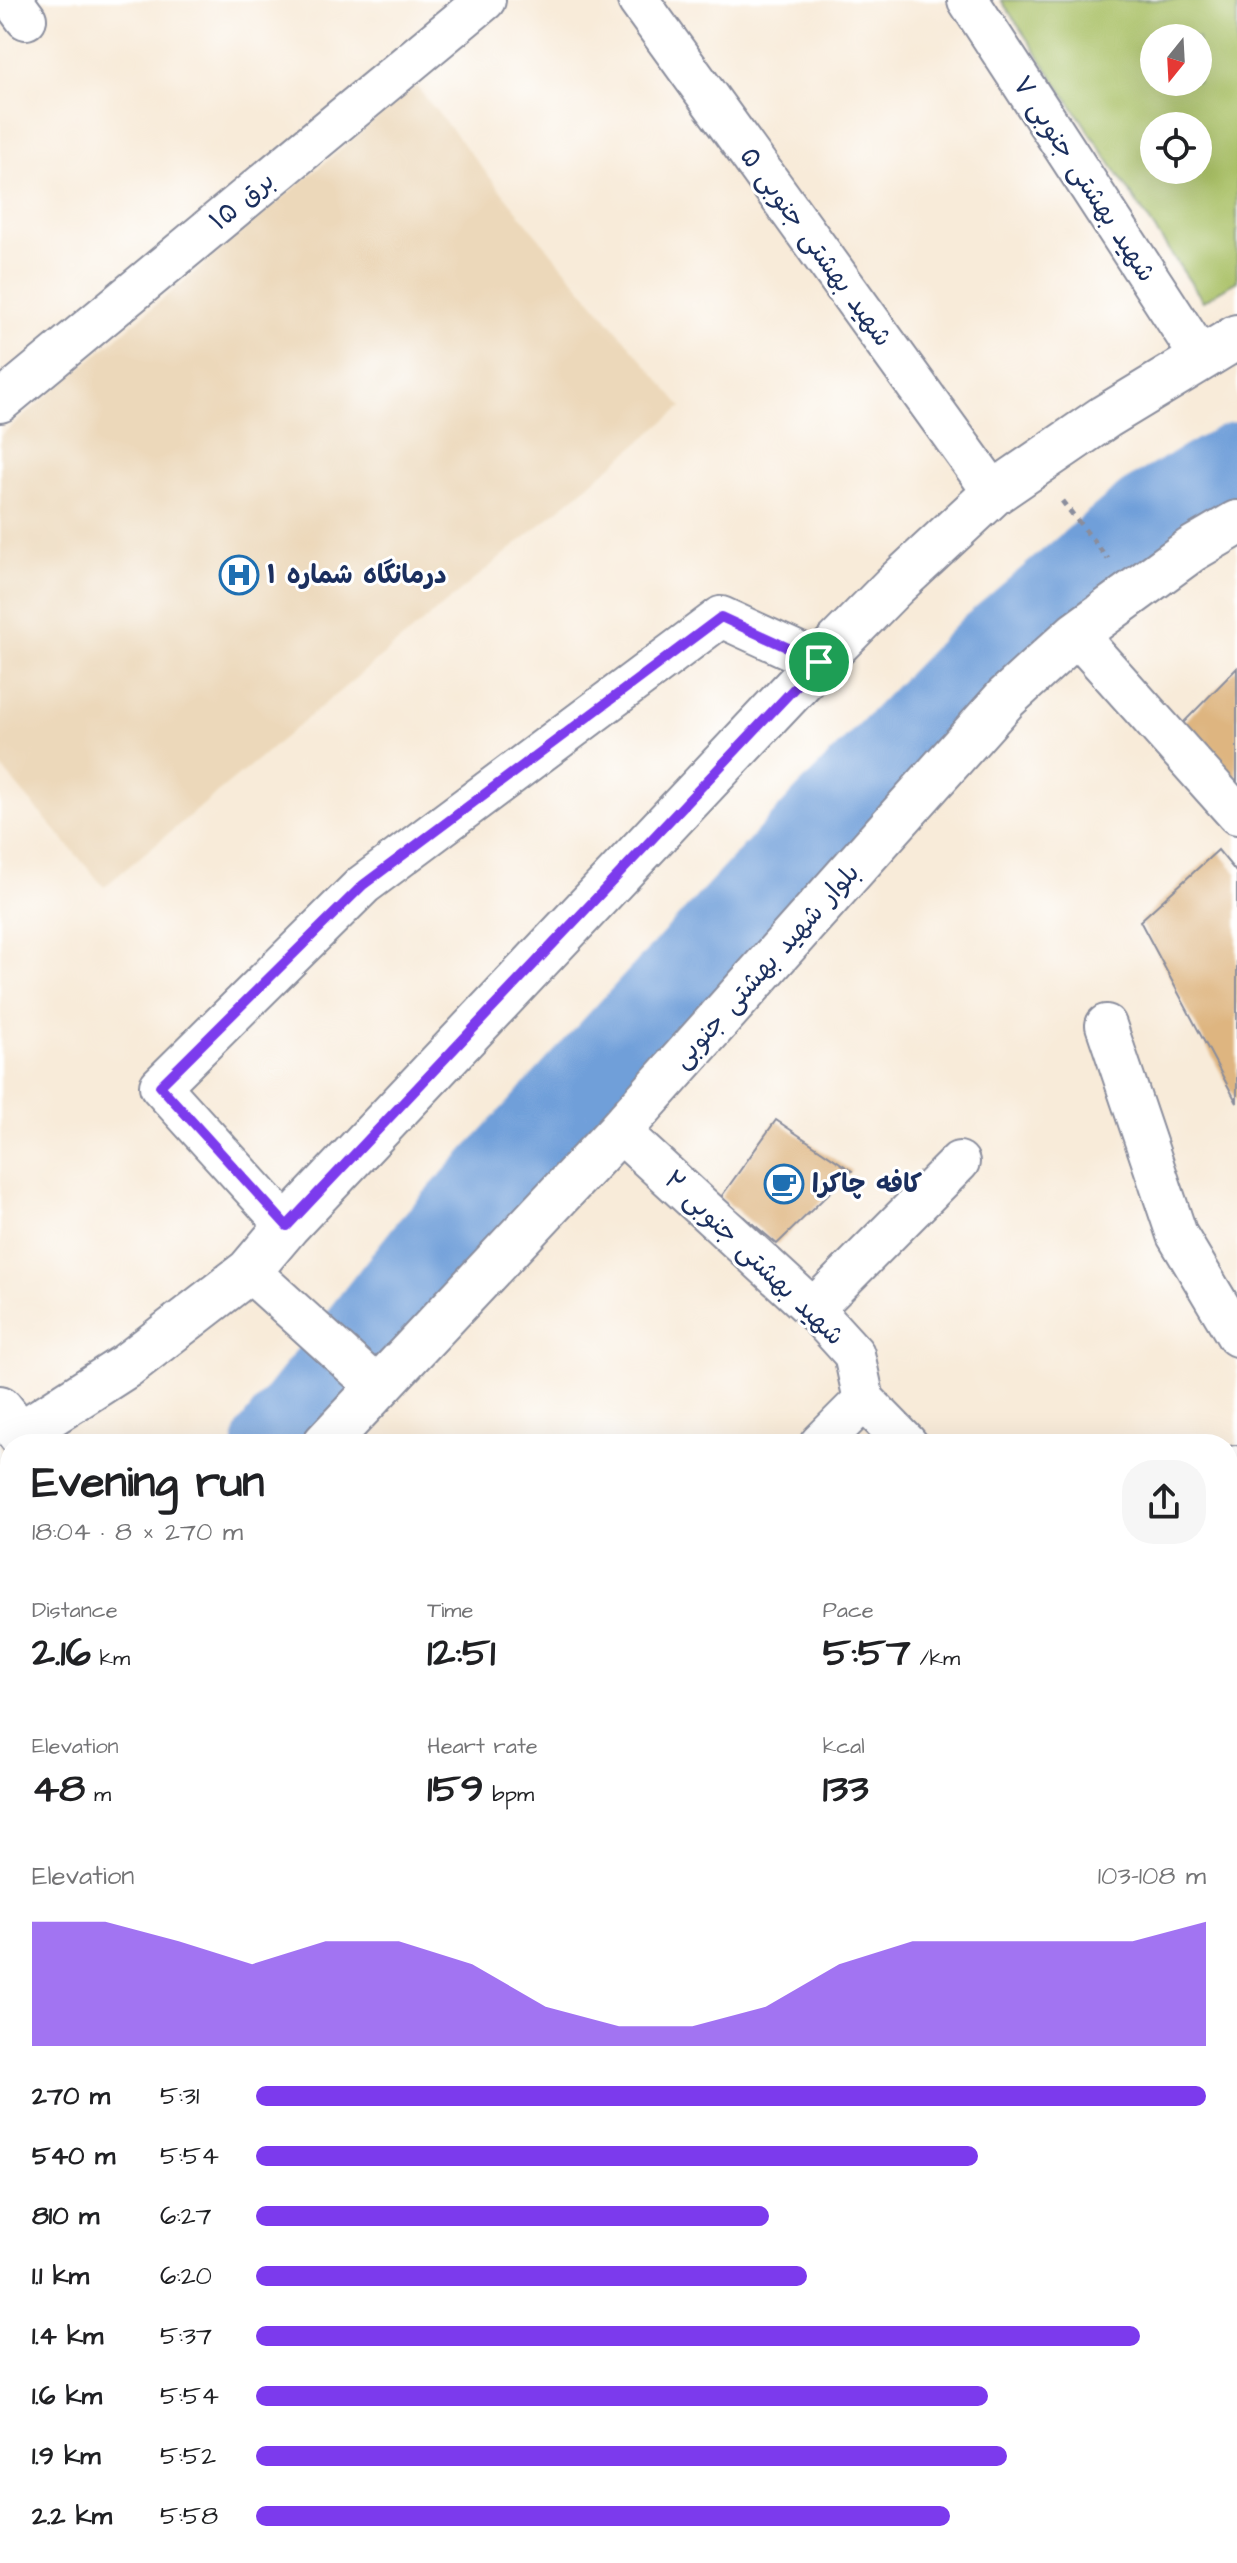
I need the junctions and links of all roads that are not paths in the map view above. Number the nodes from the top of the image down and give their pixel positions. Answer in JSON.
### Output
{"nodes":[{"id":1,"x":485,"y":0,"type":"edge"},
{"id":2,"x":638,"y":0,"type":"edge"},
{"id":3,"x":968,"y":0,"type":"edge"},
{"id":4,"x":1219,"y":348,"type":"edge"},
{"id":5,"x":0,"y":402,"type":"edge"},
{"id":6,"x":994,"y":493,"type":"junction"},
{"id":7,"x":1237,"y":523,"type":"edge"},
{"id":8,"x":1076,"y":634,"type":"junction"},
{"id":9,"x":819,"y":662,"type":"junction"},
{"id":10,"x":1237,"y":814,"type":"edge"},
{"id":11,"x":1106,"y":1025,"type":"dead end"},
{"id":12,"x":619,"y":1131,"type":"junction"},
{"id":13,"x":959,"y":1162,"type":"dead end"},
{"id":14,"x":287,"y":1226,"type":"junction"},
{"id":15,"x":249,"y":1271,"type":"junction"},
{"id":16,"x":813,"y":1309,"type":"junction"},
{"id":17,"x":1237,"y":1336,"type":"edge"},
{"id":18,"x":378,"y":1388,"type":"junction"},
{"id":19,"x":864,"y":1400,"type":"junction"},
{"id":20,"x":16,"y":1429,"type":"edge"},
{"id":21,"x":334,"y":1434,"type":"edge"},
{"id":22,"x":830,"y":1434,"type":"edge"},
{"id":23,"x":897,"y":1434,"type":"edge"}],
"edges":[{"from":1,"to":5,"type":"street","name":"برق ۱۵"},
{"from":2,"to":6,"type":"street","name":"شهید بهشتی جنوبی ۵"},
{"from":3,"to":4,"type":"street","name":"شهید بهشتی جنوبی ۷"},
{"from":4,"to":6,"type":"street"},
{"from":6,"to":9,"type":"street"},
{"from":7,"to":8,"type":"street","name":"بلوار شهید بهشتی جنوبی"},
{"from":8,"to":10,"type":"street"},
{"from":8,"to":12,"type":"street","name":"بلوار شهید بهشتی جنوبی"},
{"from":9,"to":14,"type":"street"},
{"from":9,"to":14,"type":"street"},
{"from":11,"to":17,"type":"street"},
{"from":12,"to":16,"type":"street","name":"شهید بهشتی جنوبی ۲"},
{"from":12,"to":18,"type":"street","name":"بلوار شهید بهشتی جنوبی"},
{"from":13,"to":16,"type":"street"},
{"from":14,"to":15,"type":"street"},
{"from":15,"to":18,"type":"street"},
{"from":15,"to":20,"type":"street"},
{"from":16,"to":19,"type":"street","name":"شهید بهشتی جنوبی ۲"},
{"from":18,"to":21,"type":"street","name":"بلوار شهید بهشتی جنوبی"},
{"from":19,"to":22,"type":"street"},
{"from":19,"to":23,"type":"street"}]}
